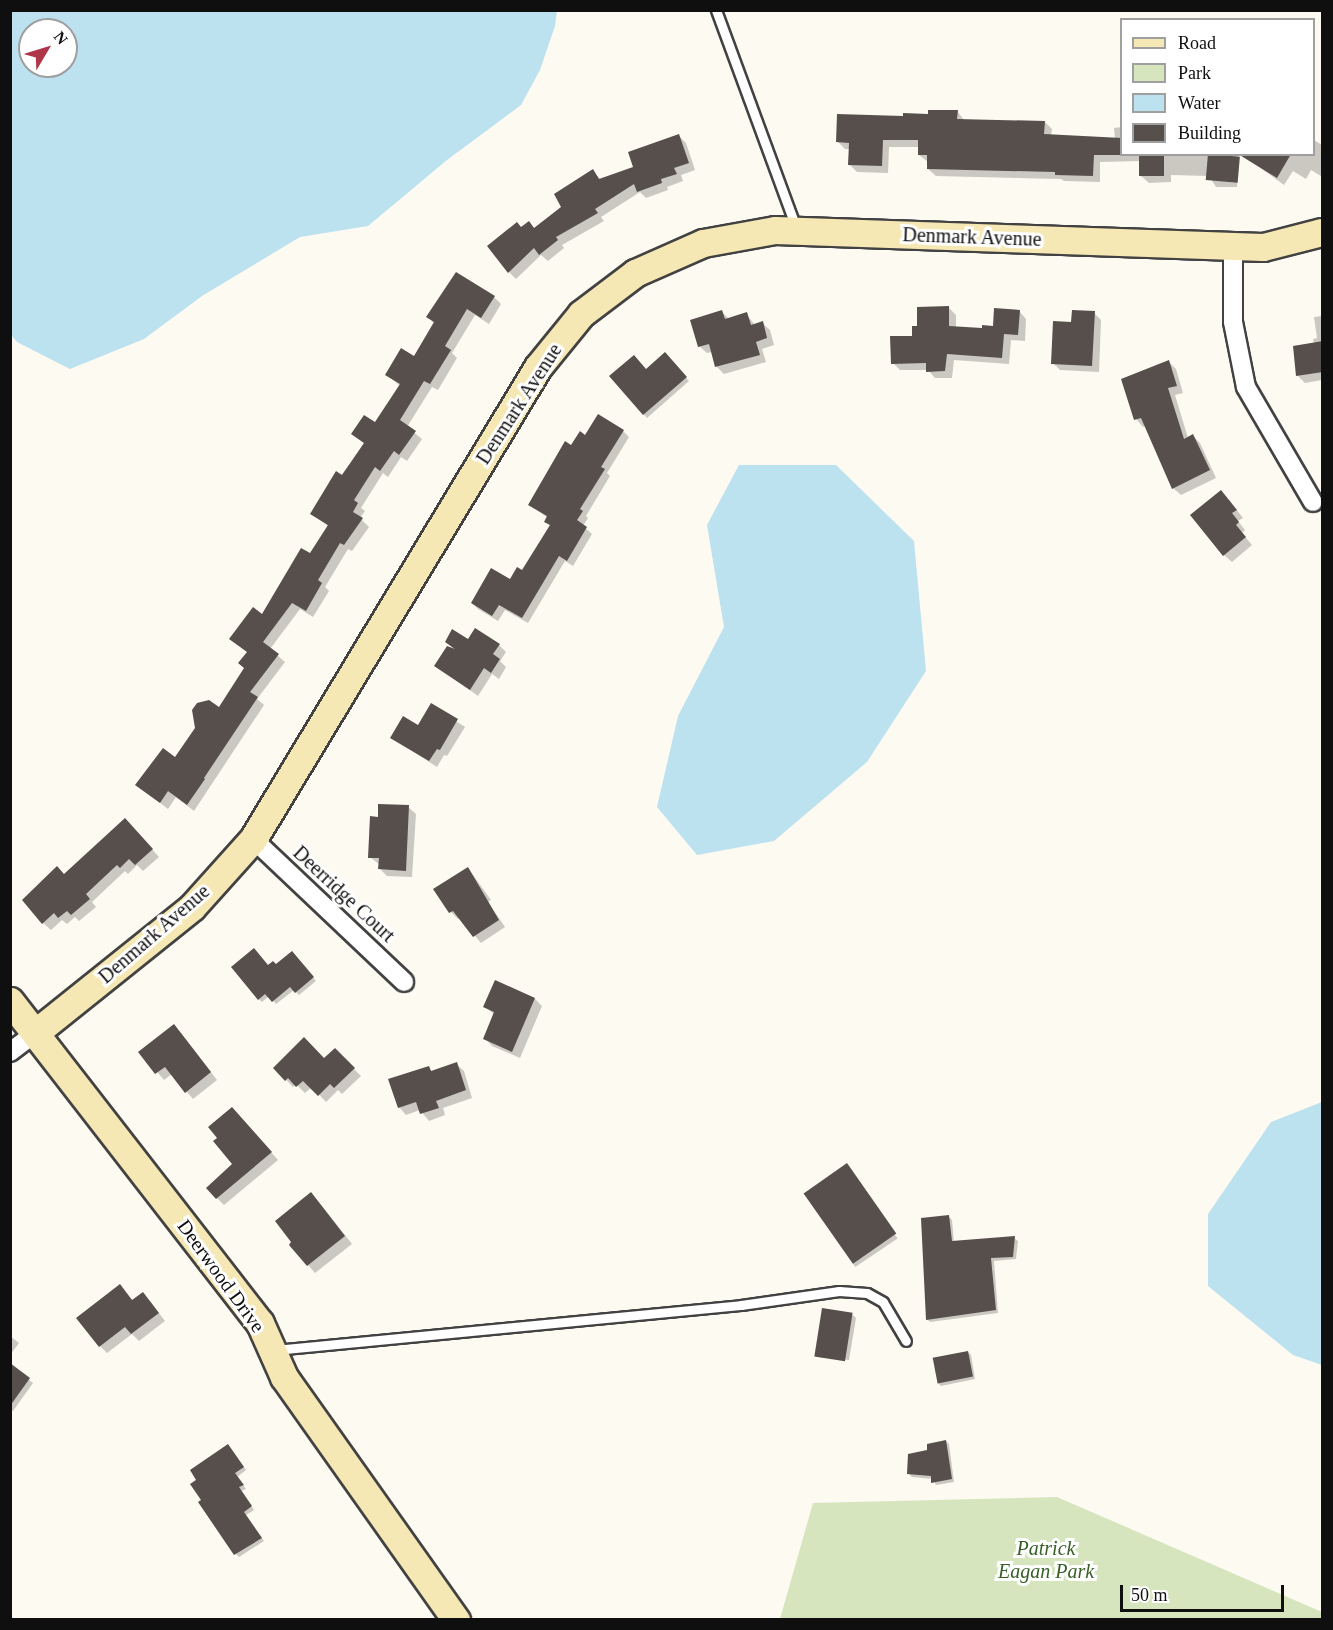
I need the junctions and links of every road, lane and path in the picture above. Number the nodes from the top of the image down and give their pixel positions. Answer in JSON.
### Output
{"nodes":[{"id":1,"x":716,"y":10,"type":"edge"},
{"id":2,"x":798,"y":231,"type":"junction"},
{"id":3,"x":1323,"y":232,"type":"edge"},
{"id":4,"x":1233,"y":246,"type":"junction"},
{"id":5,"x":1313,"y":502,"type":"dead end"},
{"id":6,"x":253,"y":839,"type":"junction"},
{"id":7,"x":404,"y":982,"type":"dead end"},
{"id":8,"x":10,"y":1001,"type":"edge"},
{"id":9,"x":35,"y":1033,"type":"junction"},
{"id":10,"x":10,"y":1052,"type":"edge"},
{"id":11,"x":906,"y":1341,"type":"dead end"},
{"id":12,"x":272,"y":1350,"type":"junction"},
{"id":13,"x":456,"y":1620,"type":"edge"}],
"edges":[{"from":1,"to":2,"type":"lane"},
{"from":2,"to":4,"type":"street","name":"Denmark Avenue"},
{"from":2,"to":6,"type":"street","name":"Denmark Avenue"},
{"from":3,"to":4,"type":"street","name":"Denmark Avenue"},
{"from":4,"to":5,"type":"street"},
{"from":6,"to":7,"type":"street","name":"Deerridge Court"},
{"from":6,"to":9,"type":"street","name":"Denmark Avenue"},
{"from":8,"to":9,"type":"street","name":"Deerwood Drive"},
{"from":9,"to":10,"type":"street"},
{"from":9,"to":12,"type":"street","name":"Deerwood Drive"},
{"from":11,"to":12,"type":"lane"},
{"from":12,"to":13,"type":"street","name":"Deerwood Drive"}]}
